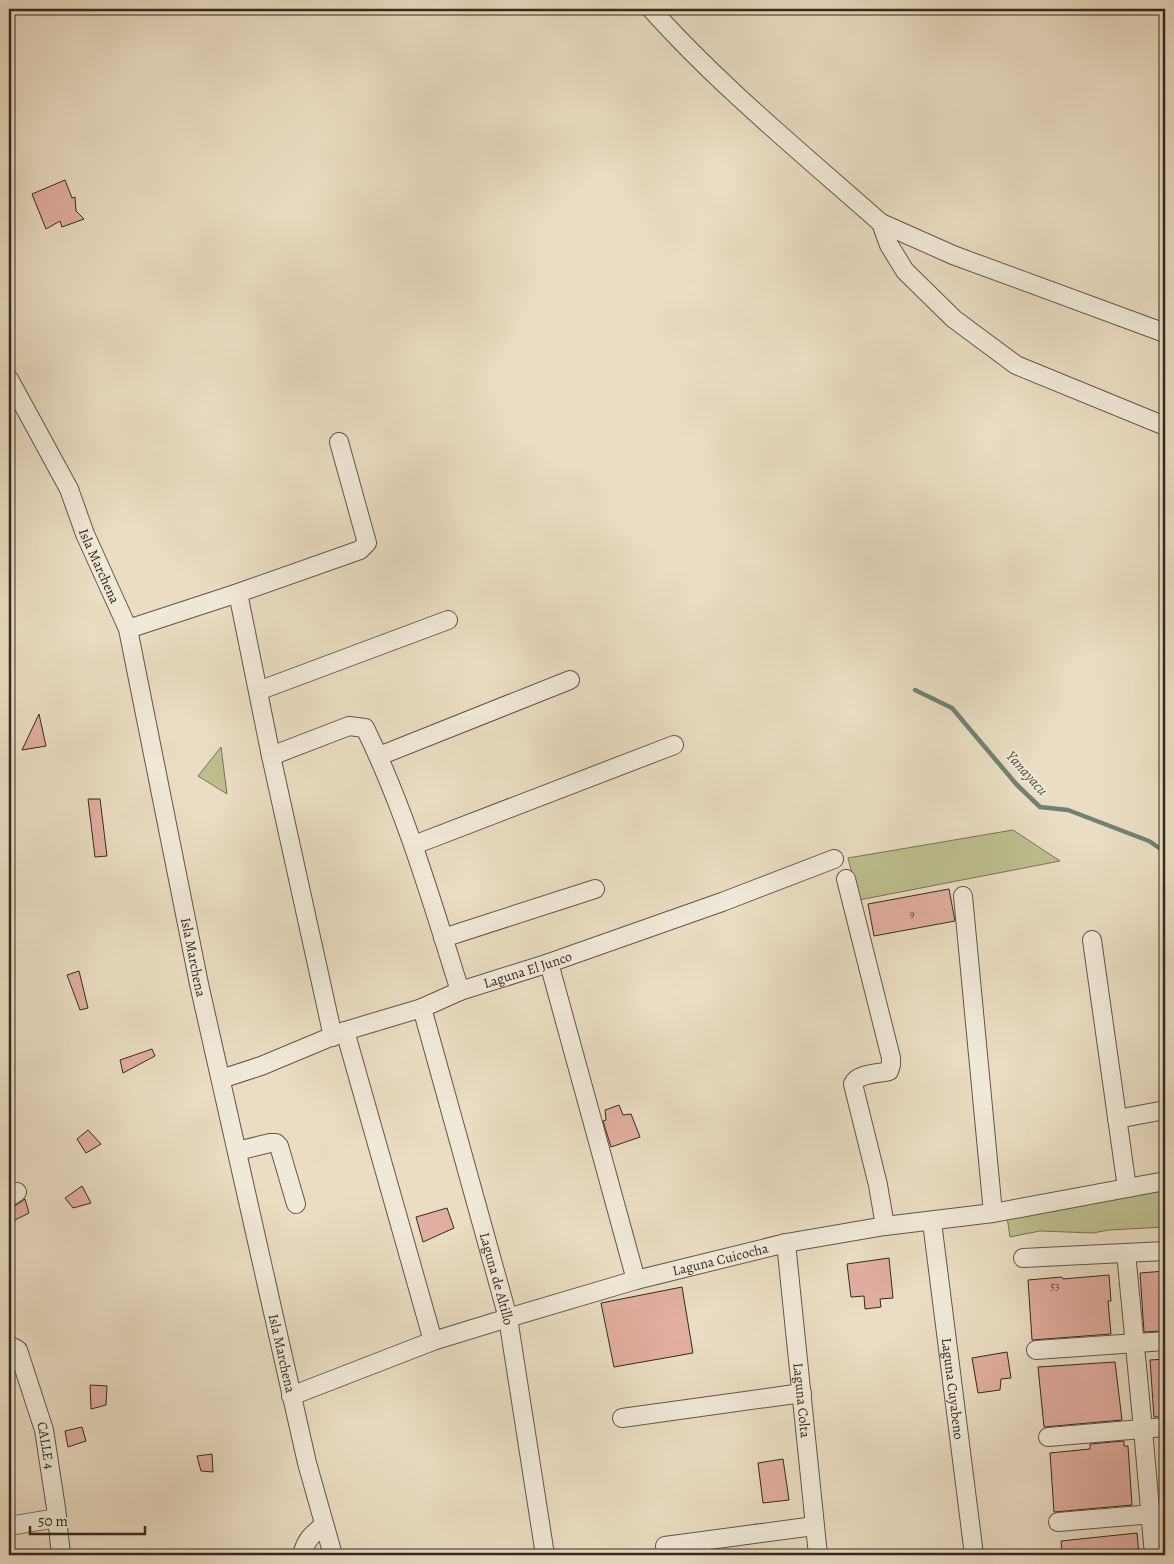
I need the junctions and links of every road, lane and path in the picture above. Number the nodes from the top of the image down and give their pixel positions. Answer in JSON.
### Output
{"nodes":[{"id":1,"x":651,"y":9,"type":"edge"},
{"id":2,"x":881,"y":223,"type":"junction"},
{"id":3,"x":1165,"y":334,"type":"edge"},
{"id":4,"x":9,"y":379,"type":"edge"},
{"id":5,"x":1165,"y":426,"type":"edge"},
{"id":6,"x":339,"y":442,"type":"dead end"},
{"id":7,"x":238,"y":593,"type":"junction"},
{"id":8,"x":448,"y":620,"type":"dead end"},
{"id":9,"x":128,"y":629,"type":"junction"},
{"id":10,"x":570,"y":680,"type":"dead end"},
{"id":11,"x":258,"y":691,"type":"junction"},
{"id":12,"x":674,"y":745,"type":"dead end"},
{"id":13,"x":271,"y":756,"type":"junction"},
{"id":14,"x":379,"y":756,"type":"junction"},
{"id":15,"x":414,"y":845,"type":"junction"},
{"id":16,"x":834,"y":859,"type":"dead end"},
{"id":17,"x":846,"y":878,"type":"dead end"},
{"id":18,"x":595,"y":889,"type":"dead end"},
{"id":19,"x":963,"y":896,"type":"dead end"},
{"id":20,"x":444,"y":938,"type":"junction"},
{"id":21,"x":1092,"y":940,"type":"dead end"},
{"id":22,"x":549,"y":963,"type":"junction"},
{"id":23,"x":460,"y":990,"type":"junction"},
{"id":24,"x":422,"y":1008,"type":"junction"},
{"id":25,"x":339,"y":1034,"type":"junction"},
{"id":26,"x":221,"y":1080,"type":"junction"},
{"id":27,"x":1165,"y":1110,"type":"edge"},
{"id":28,"x":1117,"y":1120,"type":"junction"},
{"id":29,"x":237,"y":1151,"type":"junction"},
{"id":30,"x":1165,"y":1181,"type":"edge"},
{"id":31,"x":1127,"y":1188,"type":"junction"},
{"id":32,"x":296,"y":1204,"type":"dead end"},
{"id":33,"x":993,"y":1213,"type":"junction"},
{"id":34,"x":932,"y":1222,"type":"junction"},
{"id":35,"x":885,"y":1226,"type":"junction"},
{"id":36,"x":786,"y":1243,"type":"junction"},
{"id":37,"x":1165,"y":1251,"type":"edge"},
{"id":38,"x":1126,"y":1253,"type":"junction"},
{"id":39,"x":1023,"y":1258,"type":"dead end"},
{"id":40,"x":636,"y":1280,"type":"junction"},
{"id":41,"x":508,"y":1318,"type":"junction"},
{"id":42,"x":433,"y":1341,"type":"junction"},
{"id":43,"x":1165,"y":1341,"type":"edge"},
{"id":44,"x":1134,"y":1343,"type":"junction"},
{"id":45,"x":9,"y":1345,"type":"edge"},
{"id":46,"x":1036,"y":1350,"type":"dead end"},
{"id":47,"x":802,"y":1392,"type":"junction"},
{"id":48,"x":291,"y":1396,"type":"junction"},
{"id":49,"x":622,"y":1418,"type":"dead end"},
{"id":50,"x":1165,"y":1427,"type":"edge"},
{"id":51,"x":1143,"y":1429,"type":"junction"},
{"id":52,"x":1048,"y":1437,"type":"dead end"},
{"id":53,"x":1158,"y":1514,"type":"edge"},
{"id":54,"x":57,"y":1518,"type":"junction"},
{"id":55,"x":1058,"y":1522,"type":"dead end"},
{"id":56,"x":324,"y":1525,"type":"junction"},
{"id":57,"x":9,"y":1526,"type":"edge"},
{"id":58,"x":814,"y":1526,"type":"junction"},
{"id":59,"x":665,"y":1546,"type":"dead end"},
{"id":60,"x":61,"y":1555,"type":"edge"},
{"id":61,"x":302,"y":1555,"type":"edge"},
{"id":62,"x":332,"y":1555,"type":"edge"},
{"id":63,"x":545,"y":1555,"type":"edge"},
{"id":64,"x":818,"y":1555,"type":"edge"},
{"id":65,"x":974,"y":1555,"type":"edge"},
{"id":66,"x":1154,"y":1555,"type":"edge"}],
"edges":[{"from":1,"to":2,"type":"street"},
{"from":2,"to":3,"type":"street"},
{"from":2,"to":5,"type":"street"},
{"from":4,"to":9,"type":"street","name":"Isla Marchena"},
{"from":6,"to":7,"type":"street"},
{"from":7,"to":9,"type":"street"},
{"from":7,"to":11,"type":"street"},
{"from":8,"to":11,"type":"street"},
{"from":9,"to":26,"type":"street","name":"Isla Marchena"},
{"from":10,"to":14,"type":"street"},
{"from":11,"to":13,"type":"street"},
{"from":12,"to":15,"type":"street"},
{"from":13,"to":14,"type":"street"},
{"from":13,"to":25,"type":"street"},
{"from":14,"to":15,"type":"street"},
{"from":15,"to":20,"type":"street"},
{"from":16,"to":22,"type":"street","name":"Laguna El Junco"},
{"from":17,"to":35,"type":"street"},
{"from":18,"to":20,"type":"street"},
{"from":19,"to":33,"type":"street"},
{"from":20,"to":23,"type":"street"},
{"from":21,"to":28,"type":"street"},
{"from":22,"to":23,"type":"street","name":"Laguna El Junco"},
{"from":22,"to":40,"type":"street"},
{"from":23,"to":24,"type":"street","name":"Laguna El Junco"},
{"from":24,"to":25,"type":"street","name":"Laguna El Junco"},
{"from":24,"to":41,"type":"street","name":"Laguna de Altillo"},
{"from":25,"to":26,"type":"street","name":"Laguna El Junco"},
{"from":25,"to":42,"type":"street"},
{"from":26,"to":29,"type":"street","name":"Isla Marchena"},
{"from":27,"to":28,"type":"street"},
{"from":28,"to":31,"type":"street"},
{"from":29,"to":32,"type":"street"},
{"from":29,"to":48,"type":"street","name":"Isla Marchena"},
{"from":30,"to":31,"type":"street","name":"Laguna Cuicocha"},
{"from":31,"to":33,"type":"street","name":"Laguna Cuicocha"},
{"from":33,"to":34,"type":"street","name":"Laguna Cuicocha"},
{"from":34,"to":35,"type":"street","name":"Laguna Cuicocha"},
{"from":34,"to":65,"type":"street","name":"Laguna Cuyabeno"},
{"from":35,"to":36,"type":"street","name":"Laguna Cuicocha"},
{"from":36,"to":40,"type":"street","name":"Laguna Cuicocha"},
{"from":36,"to":47,"type":"street","name":"Laguna Colta"},
{"from":37,"to":38,"type":"street"},
{"from":38,"to":39,"type":"street"},
{"from":38,"to":44,"type":"street"},
{"from":40,"to":41,"type":"street","name":"Laguna Cuicocha"},
{"from":41,"to":42,"type":"street","name":"Laguna Cuicocha"},
{"from":41,"to":63,"type":"street","name":"Laguna de Altillo"},
{"from":42,"to":48,"type":"street","name":"Laguna Cuicocha"},
{"from":43,"to":44,"type":"street"},
{"from":44,"to":46,"type":"street"},
{"from":44,"to":51,"type":"street"},
{"from":45,"to":54,"type":"street","name":"CALLE 4"},
{"from":47,"to":49,"type":"street"},
{"from":47,"to":58,"type":"street","name":"Laguna Colta"},
{"from":48,"to":56,"type":"street","name":"Isla Marchena"},
{"from":50,"to":51,"type":"street"},
{"from":51,"to":52,"type":"street"},
{"from":51,"to":53,"type":"street"},
{"from":53,"to":55,"type":"street"},
{"from":53,"to":66,"type":"street"},
{"from":54,"to":57,"type":"street"},
{"from":54,"to":60,"type":"street","name":"CALLE 4"},
{"from":56,"to":61,"type":"street"},
{"from":56,"to":62,"type":"street","name":"Isla Marchena"},
{"from":58,"to":59,"type":"street"},
{"from":58,"to":64,"type":"street","name":"Laguna Colta"}]}
